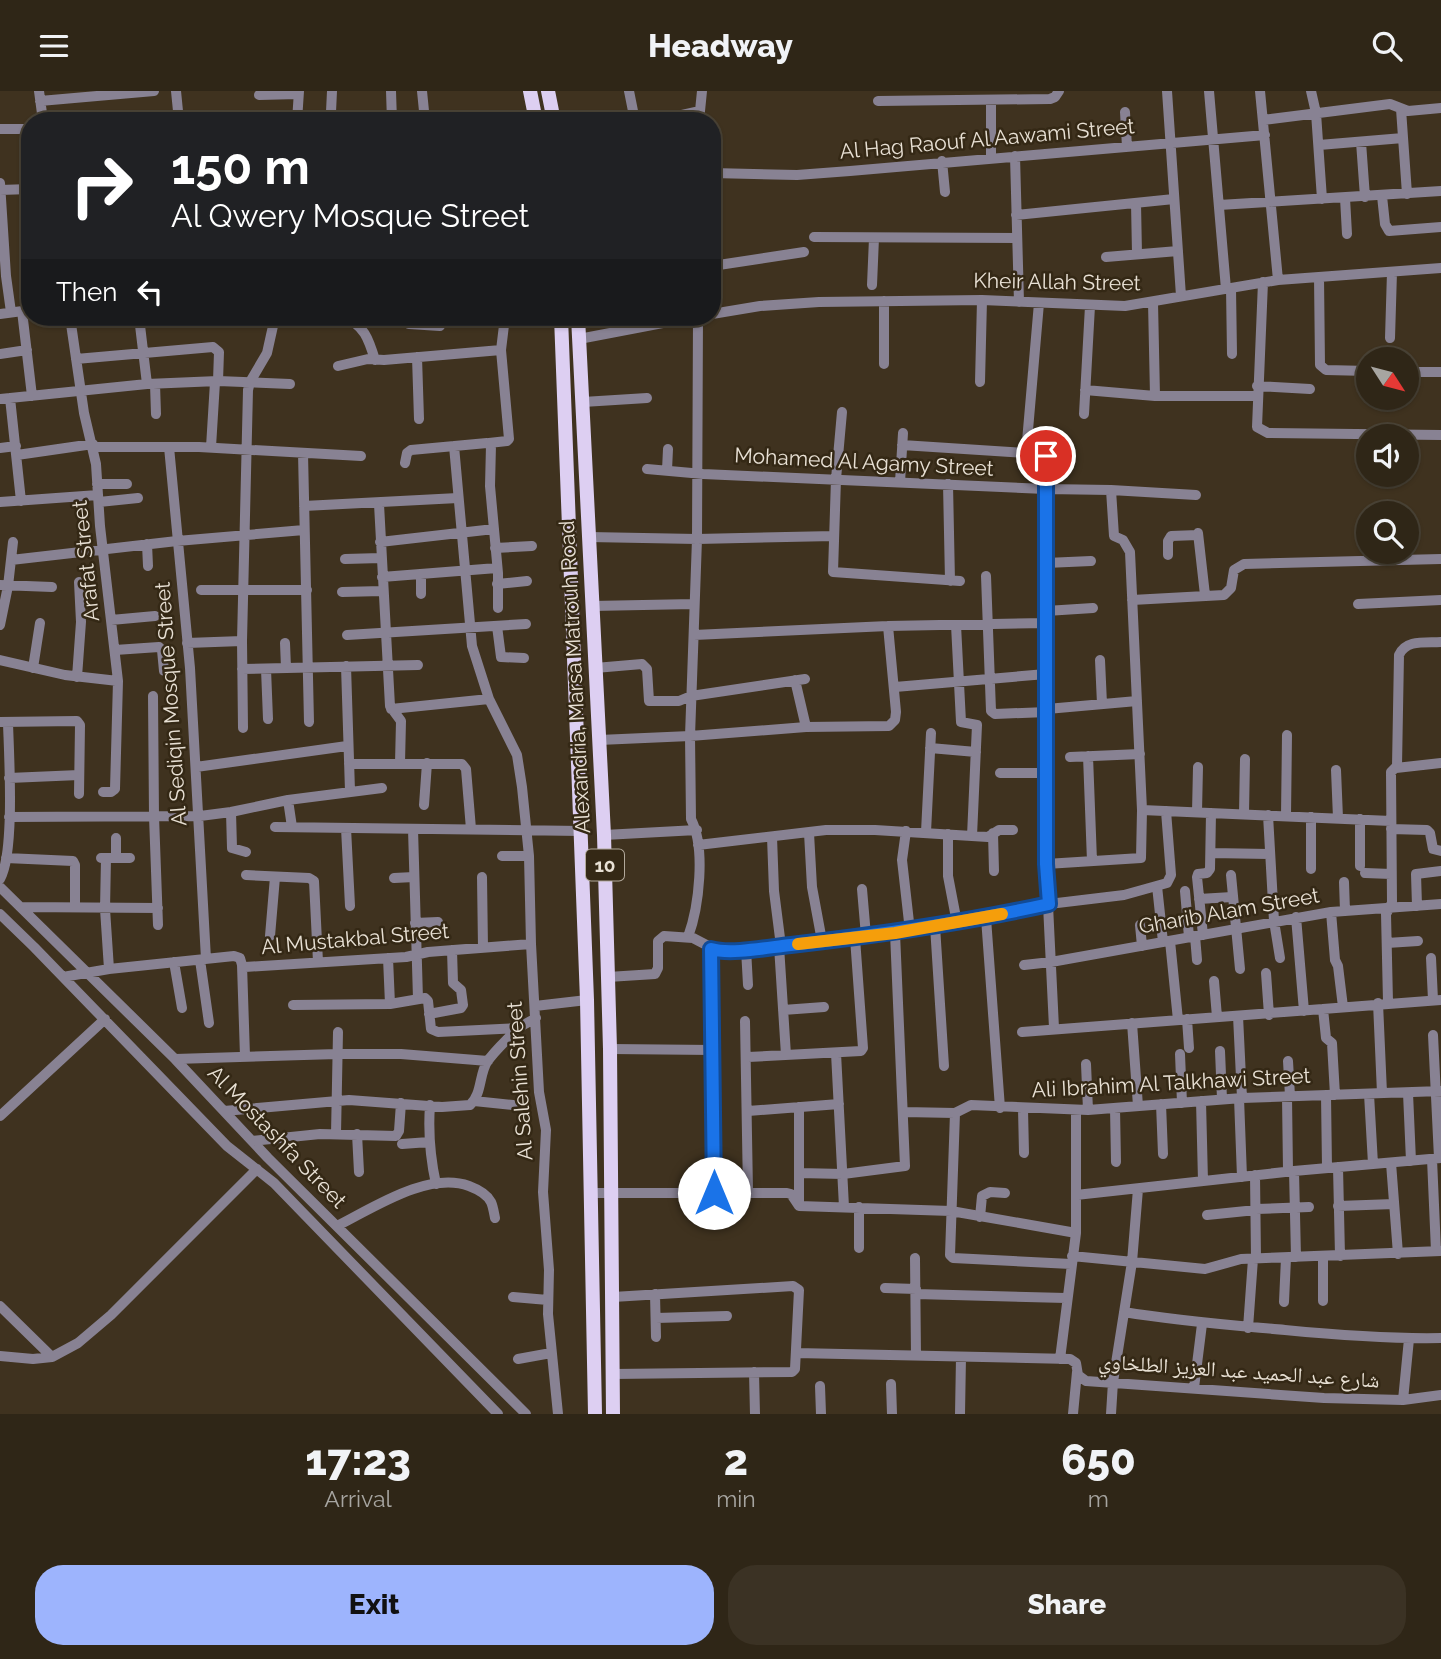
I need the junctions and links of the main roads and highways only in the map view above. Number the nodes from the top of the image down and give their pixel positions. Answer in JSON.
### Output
{"nodes":[{"id":1,"x":530,"y":91,"type":"edge"},
{"id":2,"x":548,"y":91,"type":"edge"},
{"id":3,"x":534,"y":112,"type":"edge"},
{"id":4,"x":552,"y":112,"type":"edge"},
{"id":5,"x":561,"y":326,"type":"edge"},
{"id":6,"x":578,"y":326,"type":"edge"},
{"id":7,"x":612,"y":1243,"type":"junction"},
{"id":8,"x":591,"y":1244,"type":"junction"},
{"id":9,"x":595,"y":1414,"type":"edge"},
{"id":10,"x":613,"y":1414,"type":"edge"}],
"edges":[{"from":1,"to":3,"type":"main road"},
{"from":2,"to":4,"type":"main road"},
{"from":5,"to":8,"type":"main road","name":"Alexandria, Marsa Matrouh Road","number":"10"},
{"from":6,"to":7,"type":"main road","name":"Alexandria, Marsa Matrouh Road","number":"10"},
{"from":7,"to":8,"type":"main road"},
{"from":7,"to":10,"type":"main road","name":"Alexandria, Marsa Matrouh Road","number":"10"},
{"from":8,"to":9,"type":"main road","name":"Alexandria, Marsa Matrouh Road","number":"10"}]}
